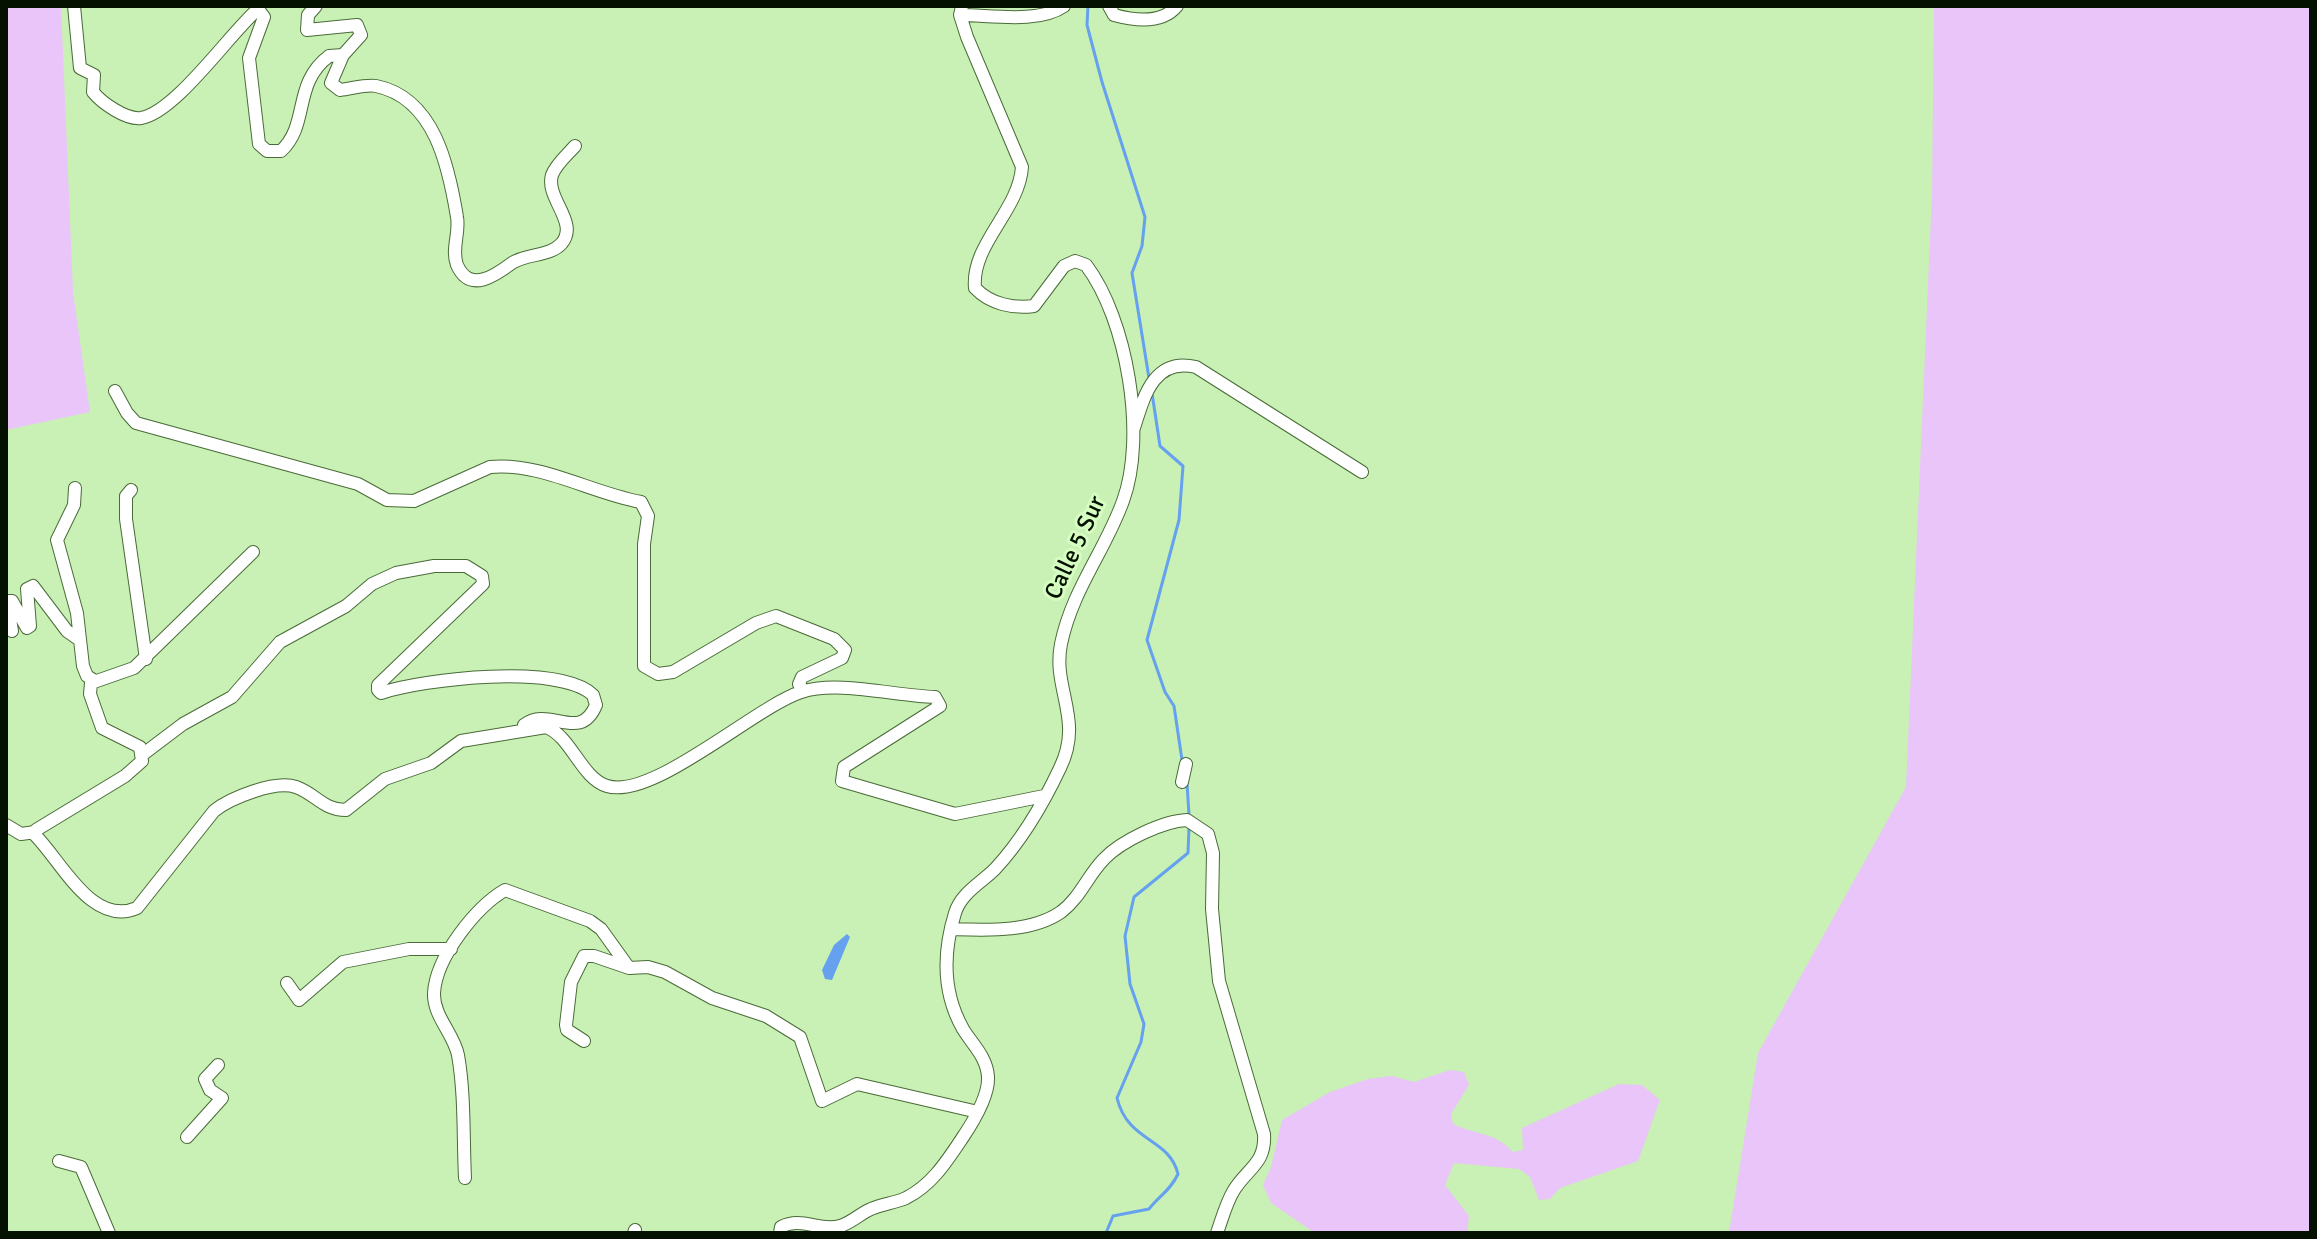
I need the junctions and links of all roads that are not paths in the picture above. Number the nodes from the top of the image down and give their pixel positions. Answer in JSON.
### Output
{"nodes":[{"id":1,"x":74,"y":6,"type":"edge"},
{"id":2,"x":316,"y":6,"type":"edge"},
{"id":3,"x":1064,"y":6,"type":"edge"},
{"id":4,"x":1109,"y":6,"type":"edge"},
{"id":5,"x":1177,"y":6,"type":"edge"},
{"id":6,"x":961,"y":10,"type":"edge"},
{"id":7,"x":343,"y":55,"type":"junction"},
{"id":8,"x":575,"y":146,"type":"dead end"},
{"id":9,"x":115,"y":391,"type":"dead end"},
{"id":10,"x":1132,"y":435,"type":"junction"},
{"id":11,"x":1362,"y":472,"type":"dead end"},
{"id":12,"x":75,"y":488,"type":"dead end"},
{"id":13,"x":131,"y":490,"type":"dead end"},
{"id":14,"x":253,"y":552,"type":"dead end"},
{"id":15,"x":12,"y":631,"type":"dead end"},
{"id":16,"x":77,"y":638,"type":"junction"},
{"id":17,"x":146,"y":659,"type":"junction"},
{"id":18,"x":95,"y":681,"type":"junction"},
{"id":19,"x":803,"y":691,"type":"junction"},
{"id":20,"x":525,"y":729,"type":"junction"},
{"id":21,"x":142,"y":755,"type":"junction"},
{"id":22,"x":1186,"y":764,"type":"dead end"},
{"id":23,"x":1182,"y":782,"type":"dead end"},
{"id":24,"x":1044,"y":796,"type":"junction"},
{"id":25,"x":6,"y":825,"type":"edge"},
{"id":26,"x":35,"y":832,"type":"junction"},
{"id":27,"x":951,"y":929,"type":"junction"},
{"id":28,"x":451,"y":949,"type":"junction"},
{"id":29,"x":629,"y":968,"type":"junction"},
{"id":30,"x":287,"y":983,"type":"dead end"},
{"id":31,"x":584,"y":1041,"type":"dead end"},
{"id":32,"x":218,"y":1065,"type":"dead end"},
{"id":33,"x":978,"y":1112,"type":"junction"},
{"id":34,"x":187,"y":1137,"type":"dead end"},
{"id":35,"x":59,"y":1161,"type":"dead end"},
{"id":36,"x":465,"y":1178,"type":"dead end"},
{"id":37,"x":109,"y":1233,"type":"edge"},
{"id":38,"x":780,"y":1233,"type":"edge"},
{"id":39,"x":1217,"y":1233,"type":"edge"}],
"edges":[{"from":1,"to":7,"type":"street"},
{"from":2,"to":7,"type":"street"},
{"from":3,"to":6,"type":"street"},
{"from":4,"to":5,"type":"street"},
{"from":6,"to":10,"type":"street","name":"Calle 5 Sur"},
{"from":7,"to":8,"type":"street"},
{"from":9,"to":19,"type":"street"},
{"from":10,"to":11,"type":"street"},
{"from":10,"to":24,"type":"street","name":"Calle 5 Sur"},
{"from":12,"to":16,"type":"street"},
{"from":13,"to":17,"type":"street"},
{"from":14,"to":17,"type":"street"},
{"from":15,"to":16,"type":"street"},
{"from":16,"to":18,"type":"street"},
{"from":17,"to":18,"type":"street"},
{"from":18,"to":21,"type":"street"},
{"from":19,"to":20,"type":"street"},
{"from":19,"to":24,"type":"street"},
{"from":20,"to":21,"type":"street"},
{"from":20,"to":26,"type":"street"},
{"from":21,"to":26,"type":"street"},
{"from":22,"to":23,"type":"street"},
{"from":24,"to":27,"type":"street","name":"Calle 5 Sur"},
{"from":25,"to":26,"type":"street"},
{"from":27,"to":33,"type":"street","name":"Calle 5 Sur"},
{"from":27,"to":39,"type":"street"},
{"from":28,"to":29,"type":"street"},
{"from":28,"to":30,"type":"street"},
{"from":28,"to":36,"type":"street"},
{"from":29,"to":31,"type":"street"},
{"from":29,"to":33,"type":"street"},
{"from":32,"to":34,"type":"street"},
{"from":33,"to":38,"type":"street","name":"Calle 5 Sur"},
{"from":35,"to":37,"type":"street"}]}
